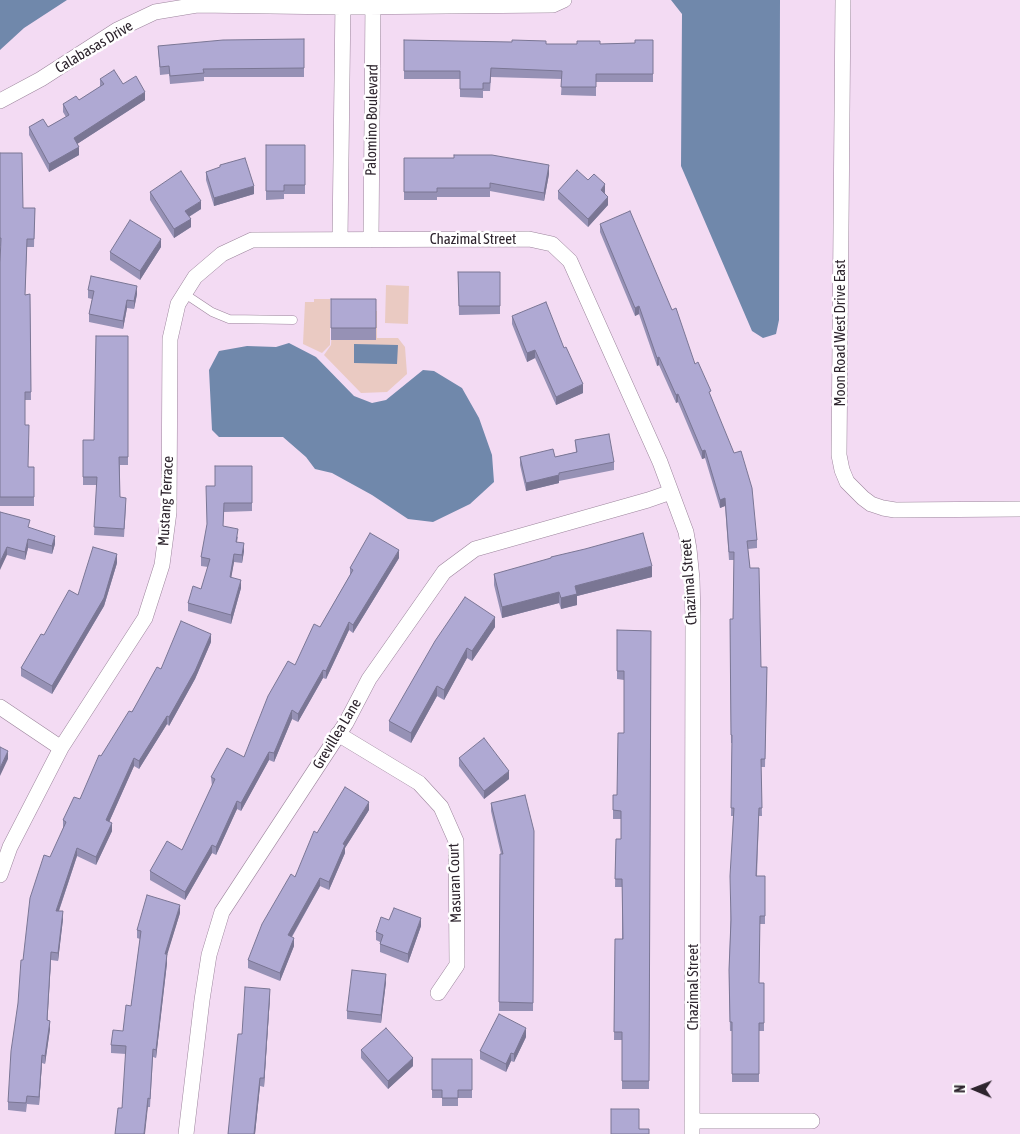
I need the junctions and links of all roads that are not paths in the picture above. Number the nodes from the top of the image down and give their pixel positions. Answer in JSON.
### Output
{"nodes":[{"id":1,"x":564,"y":0,"type":"edge"},
{"id":2,"x":843,"y":0,"type":"edge"},
{"id":3,"x":373,"y":3,"type":"edge"},
{"id":4,"x":342,"y":4,"type":"edge"},
{"id":5,"x":0,"y":101,"type":"edge"},
{"id":6,"x":340,"y":239,"type":"junction"},
{"id":7,"x":370,"y":240,"type":"junction"},
{"id":8,"x":185,"y":294,"type":"junction"},
{"id":9,"x":293,"y":320,"type":"dead end"},
{"id":10,"x":671,"y":492,"type":"junction"},
{"id":11,"x":1020,"y":509,"type":"edge"},
{"id":12,"x":0,"y":707,"type":"edge"},
{"id":13,"x":338,"y":734,"type":"junction"},
{"id":14,"x":61,"y":748,"type":"junction"},
{"id":15,"x":0,"y":875,"type":"edge"},
{"id":16,"x":438,"y":993,"type":"dead end"},
{"id":17,"x":812,"y":1121,"type":"dead end"},
{"id":18,"x":692,"y":1128,"type":"edge"},
{"id":19,"x":186,"y":1134,"type":"edge"}],
"edges":[{"from":1,"to":3,"type":"street","name":"Calabasas Drive"},
{"from":2,"to":11,"type":"street","name":"Moon Road West Drive East"},
{"from":3,"to":4,"type":"street","name":"Calabasas Drive"},
{"from":3,"to":7,"type":"street","name":"Palomino Boulevard"},
{"from":4,"to":5,"type":"street","name":"Calabasas Drive"},
{"from":4,"to":6,"type":"street","name":"Palomino Boulevard"},
{"from":6,"to":7,"type":"street","name":"Mustang Terrace"},
{"from":6,"to":8,"type":"street","name":"Mustang Terrace"},
{"from":7,"to":10,"type":"street","name":"Chazimal Street"},
{"from":8,"to":9,"type":"lane"},
{"from":8,"to":14,"type":"street","name":"Mustang Terrace"},
{"from":10,"to":13,"type":"street","name":"Grevillea Lane"},
{"from":10,"to":18,"type":"street","name":"Chazimal Street"},
{"from":12,"to":14,"type":"street"},
{"from":13,"to":16,"type":"street","name":"Masuran Court"},
{"from":13,"to":19,"type":"street","name":"Grevillea Lane"},
{"from":14,"to":15,"type":"street","name":"Mustang Terrace"},
{"from":17,"to":18,"type":"street"}]}
